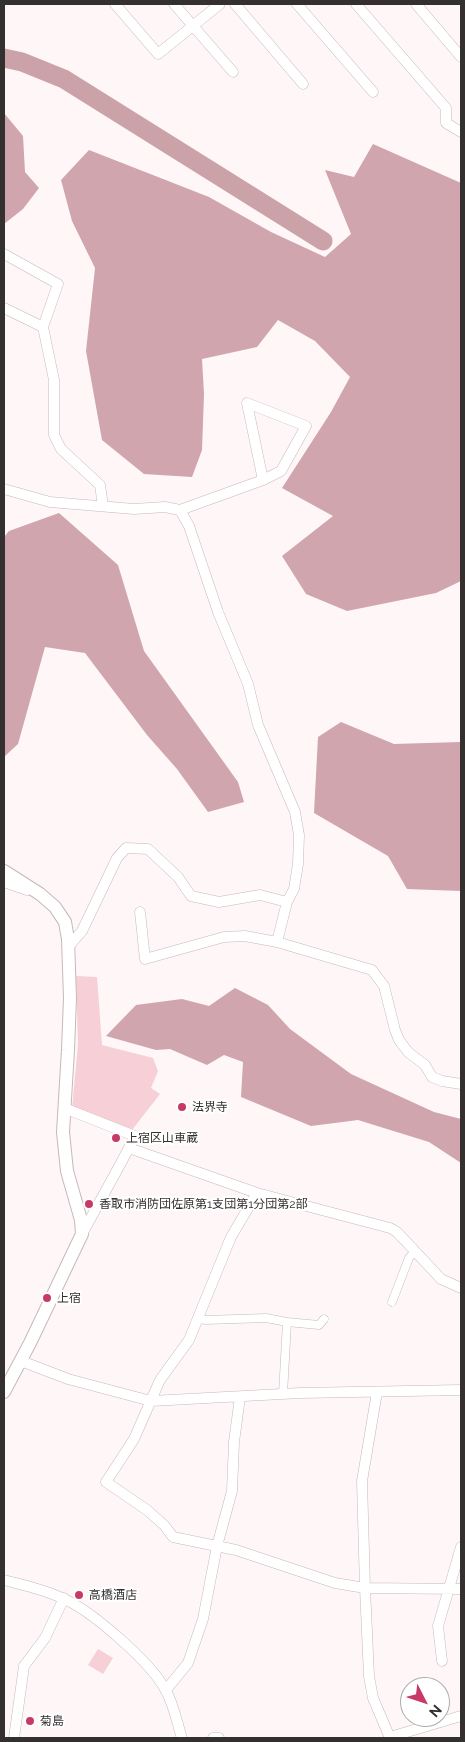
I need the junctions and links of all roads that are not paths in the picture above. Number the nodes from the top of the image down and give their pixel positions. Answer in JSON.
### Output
{"nodes":[{"id":1,"x":115,"y":4,"type":"edge"},
{"id":2,"x":174,"y":4,"type":"edge"},
{"id":3,"x":220,"y":4,"type":"edge"},
{"id":4,"x":235,"y":4,"type":"edge"},
{"id":5,"x":297,"y":4,"type":"edge"},
{"id":6,"x":356,"y":4,"type":"edge"},
{"id":7,"x":416,"y":4,"type":"edge"},
{"id":8,"x":193,"y":26,"type":"junction"},
{"id":9,"x":461,"y":57,"type":"edge"},
{"id":10,"x":233,"y":72,"type":"dead end"},
{"id":11,"x":303,"y":84,"type":"dead end"},
{"id":12,"x":373,"y":92,"type":"dead end"},
{"id":13,"x":461,"y":132,"type":"edge"},
{"id":14,"x":4,"y":254,"type":"edge"},
{"id":15,"x":4,"y":308,"type":"edge"},
{"id":16,"x":43,"y":328,"type":"junction"},
{"id":17,"x":263,"y":480,"type":"junction"},
{"id":18,"x":4,"y":489,"type":"edge"},
{"id":19,"x":103,"y":506,"type":"junction"},
{"id":20,"x":180,"y":510,"type":"junction"},
{"id":21,"x":4,"y":871,"type":"edge"},
{"id":22,"x":4,"y":882,"type":"edge"},
{"id":23,"x":40,"y":894,"type":"junction"},
{"id":24,"x":287,"y":902,"type":"junction"},
{"id":25,"x":140,"y":912,"type":"dead end"},
{"id":26,"x":277,"y":942,"type":"junction"},
{"id":27,"x":69,"y":946,"type":"junction"},
{"id":28,"x":461,"y":1084,"type":"edge"},
{"id":29,"x":64,"y":1108,"type":"junction"},
{"id":30,"x":129,"y":1148,"type":"junction"},
{"id":31,"x":257,"y":1193,"type":"junction"},
{"id":32,"x":82,"y":1234,"type":"junction"},
{"id":33,"x":414,"y":1250,"type":"junction"},
{"id":34,"x":461,"y":1288,"type":"edge"},
{"id":35,"x":392,"y":1302,"type":"dead end"},
{"id":36,"x":198,"y":1319,"type":"junction"},
{"id":37,"x":324,"y":1319,"type":"dead end"},
{"id":38,"x":287,"y":1322,"type":"junction"},
{"id":39,"x":20,"y":1361,"type":"junction"},
{"id":40,"x":461,"y":1390,"type":"edge"},
{"id":41,"x":4,"y":1392,"type":"edge"},
{"id":42,"x":377,"y":1392,"type":"junction"},
{"id":43,"x":283,"y":1394,"type":"junction"},
{"id":44,"x":240,"y":1397,"type":"junction"},
{"id":45,"x":151,"y":1401,"type":"junction"},
{"id":46,"x":217,"y":1546,"type":"junction"},
{"id":47,"x":461,"y":1547,"type":"edge"},
{"id":48,"x":4,"y":1580,"type":"edge"},
{"id":49,"x":365,"y":1588,"type":"junction"},
{"id":50,"x":450,"y":1589,"type":"junction"},
{"id":51,"x":461,"y":1589,"type":"edge"},
{"id":52,"x":64,"y":1598,"type":"junction"},
{"id":53,"x":442,"y":1661,"type":"dead end"},
{"id":54,"x":166,"y":1690,"type":"junction"},
{"id":55,"x":461,"y":1716,"type":"edge"},
{"id":56,"x":14,"y":1738,"type":"edge"},
{"id":57,"x":182,"y":1738,"type":"edge"},
{"id":58,"x":213,"y":1738,"type":"edge"},
{"id":59,"x":219,"y":1738,"type":"edge"},
{"id":60,"x":390,"y":1738,"type":"edge"}],
"edges":[{"from":1,"to":8,"type":"street"},
{"from":2,"to":8,"type":"street"},
{"from":3,"to":8,"type":"street"},
{"from":4,"to":11,"type":"street"},
{"from":5,"to":12,"type":"street"},
{"from":6,"to":13,"type":"street"},
{"from":7,"to":9,"type":"street"},
{"from":8,"to":10,"type":"street"},
{"from":14,"to":16,"type":"street"},
{"from":15,"to":16,"type":"street"},
{"from":16,"to":19,"type":"street"},
{"from":17,"to":17,"type":"street"},
{"from":17,"to":20,"type":"street"},
{"from":18,"to":19,"type":"street"},
{"from":19,"to":20,"type":"street"},
{"from":20,"to":24,"type":"street"},
{"from":21,"to":23,"type":"street"},
{"from":22,"to":23,"type":"street"},
{"from":23,"to":27,"type":"street"},
{"from":24,"to":26,"type":"street"},
{"from":24,"to":27,"type":"street"},
{"from":25,"to":26,"type":"street"},
{"from":26,"to":28,"type":"street"},
{"from":27,"to":29,"type":"street"},
{"from":29,"to":30,"type":"street"},
{"from":29,"to":32,"type":"street"},
{"from":30,"to":31,"type":"street"},
{"from":30,"to":32,"type":"street"},
{"from":31,"to":33,"type":"street"},
{"from":31,"to":36,"type":"street"},
{"from":32,"to":39,"type":"street"},
{"from":33,"to":34,"type":"street"},
{"from":33,"to":35,"type":"street"},
{"from":36,"to":38,"type":"street"},
{"from":36,"to":45,"type":"street"},
{"from":37,"to":38,"type":"street"},
{"from":38,"to":43,"type":"street"},
{"from":39,"to":41,"type":"street"},
{"from":39,"to":45,"type":"street"},
{"from":40,"to":42,"type":"street"},
{"from":42,"to":43,"type":"street"},
{"from":42,"to":49,"type":"street"},
{"from":43,"to":44,"type":"street"},
{"from":44,"to":45,"type":"street"},
{"from":44,"to":46,"type":"street"},
{"from":45,"to":46,"type":"street"},
{"from":46,"to":49,"type":"street"},
{"from":46,"to":54,"type":"street"},
{"from":47,"to":50,"type":"street"},
{"from":48,"to":52,"type":"street"},
{"from":49,"to":50,"type":"street"},
{"from":49,"to":60,"type":"street"},
{"from":50,"to":51,"type":"street"},
{"from":50,"to":53,"type":"street"},
{"from":52,"to":54,"type":"street"},
{"from":52,"to":56,"type":"street"},
{"from":54,"to":57,"type":"street"},
{"from":55,"to":60,"type":"street"},
{"from":58,"to":59,"type":"street"}]}
